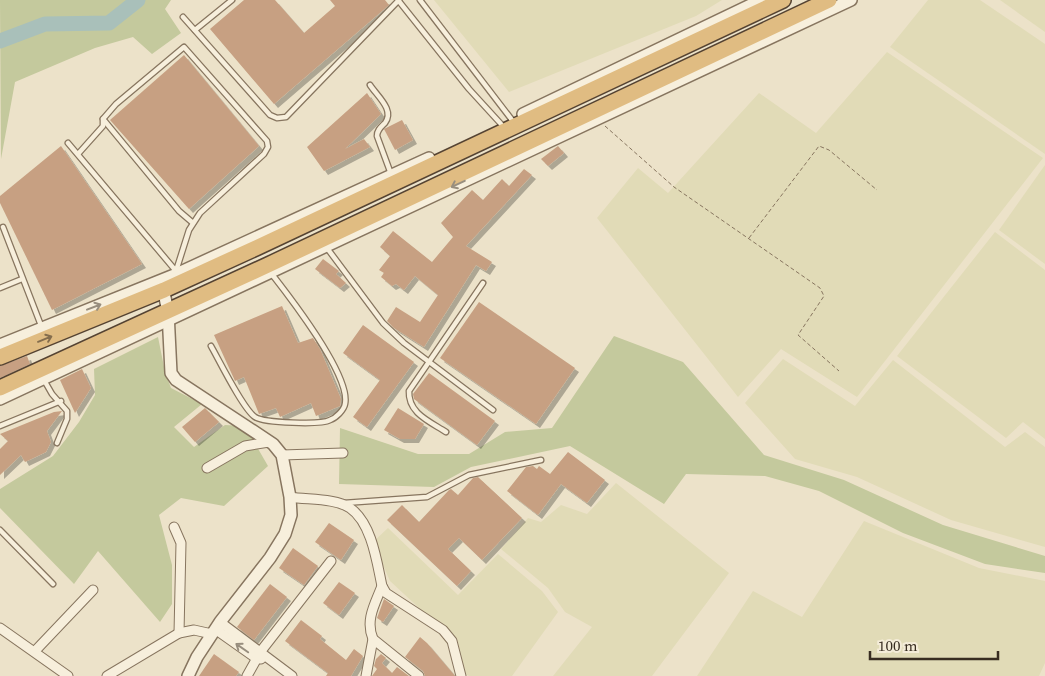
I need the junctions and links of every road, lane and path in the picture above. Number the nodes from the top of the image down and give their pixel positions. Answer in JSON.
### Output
{"nodes":[{"id":1,"x":232,"y":0,"type":"edge"},
{"id":2,"x":399,"y":0,"type":"edge"},
{"id":3,"x":420,"y":0,"type":"edge"},
{"id":4,"x":761,"y":0,"type":"edge"},
{"id":5,"x":784,"y":0,"type":"edge"},
{"id":6,"x":830,"y":0,"type":"edge"},
{"id":7,"x":850,"y":0,"type":"edge"},
{"id":8,"x":183,"y":17,"type":"dead end"},
{"id":9,"x":195,"y":30,"type":"junction"},
{"id":10,"x":370,"y":85,"type":"dead end"},
{"id":11,"x":103,"y":119,"type":"junction"},
{"id":12,"x":598,"y":119,"type":"junction"},
{"id":13,"x":507,"y":122,"type":"junction"},
{"id":14,"x":68,"y":143,"type":"dead end"},
{"id":15,"x":78,"y":154,"type":"junction"},
{"id":16,"x":392,"y":176,"type":"junction"},
{"id":17,"x":877,"y":190,"type":"dead end"},
{"id":18,"x":194,"y":223,"type":"junction"},
{"id":19,"x":3,"y":227,"type":"dead end"},
{"id":20,"x":748,"y":238,"type":"junction"},
{"id":21,"x":326,"y":247,"type":"junction"},
{"id":22,"x":271,"y":272,"type":"junction"},
{"id":23,"x":175,"y":273,"type":"junction"},
{"id":24,"x":22,"y":279,"type":"junction"},
{"id":25,"x":483,"y":283,"type":"dead end"},
{"id":26,"x":162,"y":285,"type":"junction"},
{"id":27,"x":0,"y":288,"type":"edge"},
{"id":28,"x":168,"y":316,"type":"junction"},
{"id":29,"x":42,"y":328,"type":"junction"},
{"id":30,"x":0,"y":345,"type":"edge"},
{"id":31,"x":211,"y":346,"type":"dead end"},
{"id":32,"x":0,"y":357,"type":"edge"},
{"id":33,"x":427,"y":361,"type":"junction"},
{"id":34,"x":839,"y":371,"type":"dead end"},
{"id":35,"x":43,"y":379,"type":"junction"},
{"id":36,"x":0,"y":388,"type":"edge"},
{"id":37,"x":0,"y":399,"type":"edge"},
{"id":38,"x":61,"y":401,"type":"junction"},
{"id":39,"x":493,"y":410,"type":"dead end"},
{"id":40,"x":0,"y":426,"type":"edge"},
{"id":41,"x":446,"y":432,"type":"dead end"},
{"id":42,"x":269,"y":442,"type":"junction"},
{"id":43,"x":57,"y":443,"type":"dead end"},
{"id":44,"x":343,"y":453,"type":"dead end"},
{"id":45,"x":283,"y":459,"type":"junction"},
{"id":46,"x":541,"y":460,"type":"dead end"},
{"id":47,"x":206,"y":468,"type":"dead end"},
{"id":48,"x":290,"y":498,"type":"junction"},
{"id":49,"x":338,"y":503,"type":"junction"},
{"id":50,"x":174,"y":527,"type":"dead end"},
{"id":51,"x":0,"y":530,"type":"edge"},
{"id":52,"x":331,"y":561,"type":"dead end"},
{"id":53,"x":53,"y":584,"type":"dead end"},
{"id":54,"x":382,"y":586,"type":"junction"},
{"id":55,"x":93,"y":590,"type":"dead end"},
{"id":56,"x":0,"y":628,"type":"edge"},
{"id":57,"x":216,"y":628,"type":"junction"},
{"id":58,"x":179,"y":633,"type":"junction"},
{"id":59,"x":373,"y":639,"type":"junction"},
{"id":60,"x":35,"y":651,"type":"junction"},
{"id":61,"x":259,"y":655,"type":"junction"},
{"id":62,"x":110,"y":675,"type":"edge"},
{"id":63,"x":68,"y":676,"type":"edge"},
{"id":64,"x":188,"y":676,"type":"edge"},
{"id":65,"x":247,"y":676,"type":"edge"},
{"id":66,"x":292,"y":676,"type":"edge"},
{"id":67,"x":366,"y":676,"type":"edge"},
{"id":68,"x":419,"y":676,"type":"edge"},
{"id":69,"x":462,"y":676,"type":"edge"}],
"edges":[{"from":1,"to":9,"type":"lane"},
{"from":2,"to":9,"type":"lane"},
{"from":2,"to":13,"type":"lane"},
{"from":3,"to":13,"type":"lane"},
{"from":4,"to":13,"type":"street"},
{"from":5,"to":26,"type":"highway"},
{"from":6,"to":28,"type":"highway"},
{"from":7,"to":12,"type":"street"},
{"from":8,"to":9,"type":"lane"},
{"from":10,"to":16,"type":"lane"},
{"from":11,"to":15,"type":"lane"},
{"from":11,"to":18,"type":"lane"},
{"from":11,"to":18,"type":"lane"},
{"from":12,"to":20,"type":"path"},
{"from":12,"to":21,"type":"street","one_way":true},
{"from":13,"to":16,"type":"street"},
{"from":14,"to":15,"type":"lane"},
{"from":15,"to":23,"type":"lane"},
{"from":16,"to":23,"type":"street"},
{"from":17,"to":20,"type":"path"},
{"from":18,"to":23,"type":"lane"},
{"from":19,"to":24,"type":"lane"},
{"from":20,"to":34,"type":"path"},
{"from":21,"to":22,"type":"street"},
{"from":21,"to":33,"type":"lane"},
{"from":22,"to":28,"type":"street"},
{"from":22,"to":31,"type":"lane"},
{"from":23,"to":26,"type":"street"},
{"from":24,"to":27,"type":"lane"},
{"from":24,"to":29,"type":"lane"},
{"from":25,"to":33,"type":"lane"},
{"from":26,"to":28,"type":"street"},
{"from":29,"to":26,"type":"street","one_way":true},
{"from":32,"to":26,"type":"highway","one_way":true},
{"from":28,"to":35,"type":"street"},
{"from":28,"to":36,"type":"highway"},
{"from":28,"to":42,"type":"street"},
{"from":29,"to":30,"type":"street"},
{"from":33,"to":39,"type":"lane"},
{"from":33,"to":41,"type":"lane"},
{"from":35,"to":37,"type":"street"},
{"from":35,"to":38,"type":"lane"},
{"from":38,"to":40,"type":"lane"},
{"from":38,"to":43,"type":"lane"},
{"from":42,"to":45,"type":"street"},
{"from":42,"to":47,"type":"street"},
{"from":44,"to":45,"type":"street"},
{"from":45,"to":48,"type":"street"},
{"from":46,"to":49,"type":"lane"},
{"from":48,"to":49,"type":"street"},
{"from":48,"to":57,"type":"street"},
{"from":49,"to":54,"type":"street"},
{"from":50,"to":58,"type":"street"},
{"from":51,"to":53,"type":"lane"},
{"from":52,"to":61,"type":"street"},
{"from":54,"to":59,"type":"street"},
{"from":54,"to":69,"type":"street"},
{"from":55,"to":60,"type":"street"},
{"from":56,"to":60,"type":"street"},
{"from":57,"to":58,"type":"street"},
{"from":57,"to":61,"type":"street"},
{"from":57,"to":64,"type":"street"},
{"from":58,"to":62,"type":"street"},
{"from":59,"to":67,"type":"street"},
{"from":59,"to":68,"type":"street"},
{"from":60,"to":63,"type":"street"},
{"from":61,"to":65,"type":"street"},
{"from":61,"to":66,"type":"street"}]}
